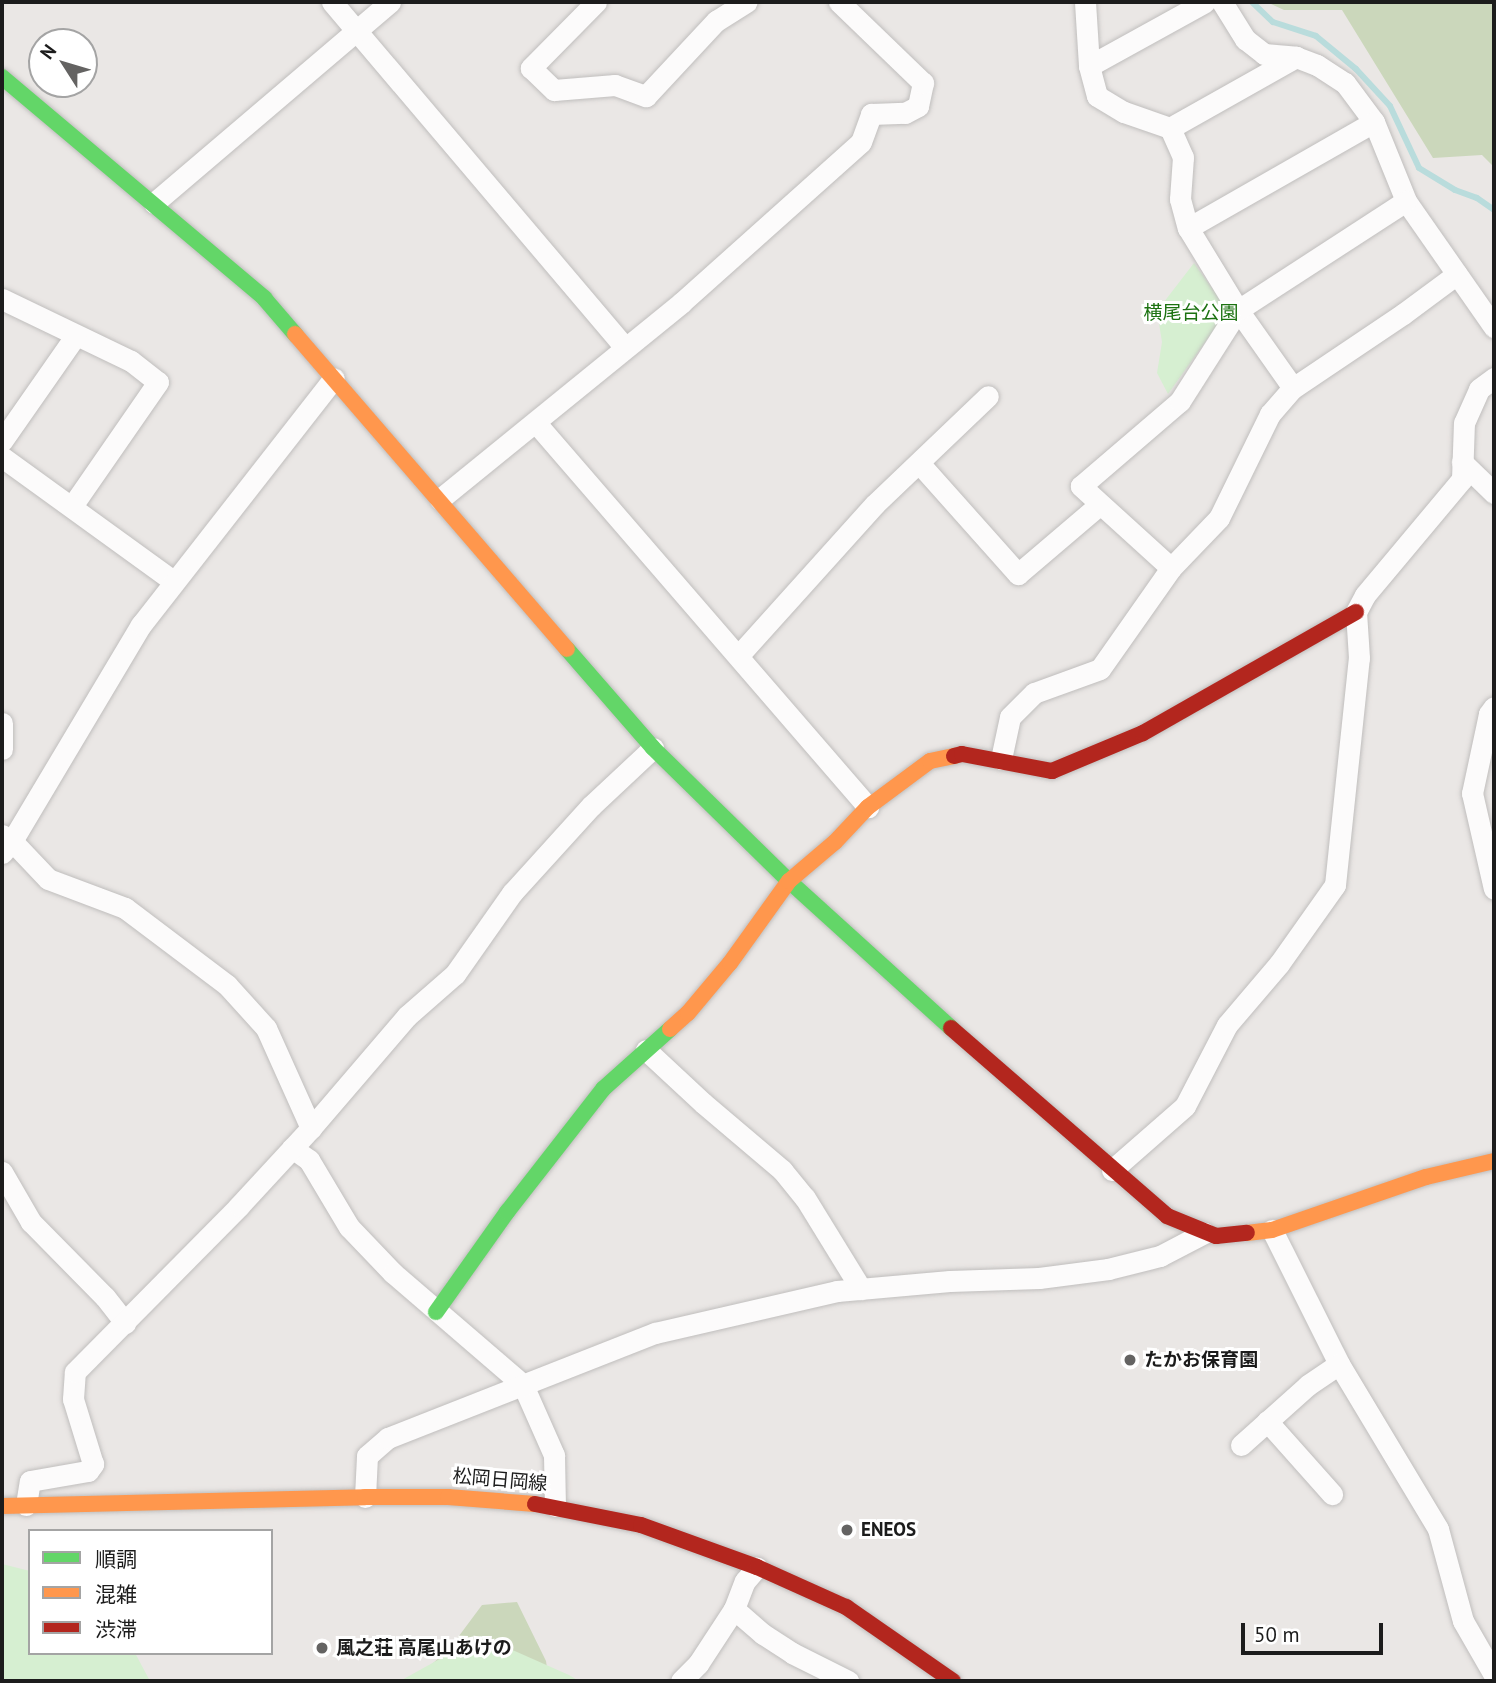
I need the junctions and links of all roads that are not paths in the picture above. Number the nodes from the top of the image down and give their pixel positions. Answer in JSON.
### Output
{"nodes":[{"id":1,"x":332,"y":2,"type":"edge"},
{"id":2,"x":390,"y":2,"type":"edge"},
{"id":3,"x":596,"y":2,"type":"edge"},
{"id":4,"x":746,"y":2,"type":"edge"},
{"id":5,"x":839,"y":2,"type":"edge"},
{"id":6,"x":1085,"y":2,"type":"edge"},
{"id":7,"x":1205,"y":2,"type":"edge"},
{"id":8,"x":1222,"y":2,"type":"edge"},
{"id":9,"x":358,"y":31,"type":"junction"},
{"id":10,"x":1296,"y":57,"type":"junction"},
{"id":11,"x":1089,"y":66,"type":"junction"},
{"id":12,"x":2,"y":78,"type":"edge"},
{"id":13,"x":1374,"y":122,"type":"junction"},
{"id":14,"x":1170,"y":128,"type":"junction"},
{"id":15,"x":1406,"y":201,"type":"junction"},
{"id":16,"x":154,"y":204,"type":"junction"},
{"id":17,"x":1188,"y":228,"type":"junction"},
{"id":18,"x":1457,"y":274,"type":"junction"},
{"id":19,"x":2,"y":299,"type":"edge"},
{"id":20,"x":1238,"y":310,"type":"junction"},
{"id":21,"x":1494,"y":327,"type":"edge"},
{"id":22,"x":76,"y":335,"type":"junction"},
{"id":23,"x":625,"y":348,"type":"junction"},
{"id":24,"x":1494,"y":377,"type":"edge"},
{"id":25,"x":334,"y":378,"type":"junction"},
{"id":26,"x":1293,"y":387,"type":"junction"},
{"id":27,"x":988,"y":396,"type":"dead end"},
{"id":28,"x":536,"y":423,"type":"junction"},
{"id":29,"x":2,"y":441,"type":"edge"},
{"id":30,"x":2,"y":457,"type":"edge"},
{"id":31,"x":1462,"y":462,"type":"junction"},
{"id":32,"x":919,"y":463,"type":"junction"},
{"id":33,"x":1494,"y":493,"type":"edge"},
{"id":34,"x":440,"y":499,"type":"junction"},
{"id":35,"x":1099,"y":505,"type":"junction"},
{"id":36,"x":72,"y":506,"type":"junction"},
{"id":37,"x":1171,"y":568,"type":"junction"},
{"id":38,"x":173,"y":581,"type":"junction"},
{"id":39,"x":1356,"y":612,"type":"junction"},
{"id":40,"x":740,"y":655,"type":"junction"},
{"id":41,"x":1494,"y":707,"type":"edge"},
{"id":42,"x":2,"y":723,"type":"edge"},
{"id":43,"x":653,"y":748,"type":"junction"},
{"id":44,"x":2,"y":749,"type":"edge"},
{"id":45,"x":1001,"y":760,"type":"junction"},
{"id":46,"x":868,"y":807,"type":"junction"},
{"id":47,"x":5,"y":843,"type":"edge"},
{"id":48,"x":789,"y":881,"type":"junction"},
{"id":49,"x":1494,"y":889,"type":"edge"},
{"id":50,"x":646,"y":1050,"type":"junction"},
{"id":51,"x":311,"y":1128,"type":"junction"},
{"id":52,"x":292,"y":1148,"type":"junction"},
{"id":53,"x":1494,"y":1161,"type":"edge"},
{"id":54,"x":1112,"y":1170,"type":"junction"},
{"id":55,"x":2,"y":1172,"type":"edge"},
{"id":56,"x":11,"y":1206,"type":"edge"},
{"id":57,"x":1272,"y":1230,"type":"junction"},
{"id":58,"x":1204,"y":1233,"type":"junction"},
{"id":59,"x":861,"y":1289,"type":"junction"},
{"id":60,"x":436,"y":1312,"type":"junction"},
{"id":61,"x":125,"y":1323,"type":"junction"},
{"id":62,"x":1339,"y":1364,"type":"junction"},
{"id":63,"x":523,"y":1385,"type":"junction"},
{"id":64,"x":1267,"y":1421,"type":"junction"},
{"id":65,"x":1241,"y":1445,"type":"dead end"},
{"id":66,"x":1332,"y":1494,"type":"dead end"},
{"id":67,"x":365,"y":1497,"type":"junction"},
{"id":68,"x":26,"y":1505,"type":"junction"},
{"id":69,"x":2,"y":1506,"type":"edge"},
{"id":70,"x":555,"y":1506,"type":"junction"},
{"id":71,"x":757,"y":1567,"type":"junction"},
{"id":72,"x":734,"y":1609,"type":"junction"},
{"id":73,"x":1494,"y":1674,"type":"edge"},
{"id":74,"x":681,"y":1681,"type":"edge"},
{"id":75,"x":848,"y":1681,"type":"edge"},
{"id":76,"x":953,"y":1681,"type":"edge"},
{"id":77,"x":1491,"y":1681,"type":"edge"}],
"edges":[{"from":1,"to":9,"type":"street"},
{"from":2,"to":9,"type":"street"},
{"from":3,"to":4,"type":"street"},
{"from":5,"to":23,"type":"street"},
{"from":6,"to":11,"type":"street"},
{"from":7,"to":11,"type":"street"},
{"from":8,"to":10,"type":"street"},
{"from":9,"to":16,"type":"street"},
{"from":9,"to":23,"type":"street"},
{"from":10,"to":13,"type":"street"},
{"from":10,"to":14,"type":"street"},
{"from":11,"to":14,"type":"street"},
{"from":12,"to":16,"type":"street"},
{"from":13,"to":15,"type":"street"},
{"from":13,"to":17,"type":"street"},
{"from":14,"to":17,"type":"street"},
{"from":15,"to":18,"type":"street"},
{"from":15,"to":20,"type":"street"},
{"from":16,"to":25,"type":"street"},
{"from":17,"to":20,"type":"street"},
{"from":18,"to":21,"type":"street"},
{"from":18,"to":26,"type":"street"},
{"from":19,"to":22,"type":"street"},
{"from":20,"to":26,"type":"street"},
{"from":20,"to":35,"type":"street"},
{"from":22,"to":29,"type":"street"},
{"from":22,"to":36,"type":"street"},
{"from":23,"to":28,"type":"street"},
{"from":24,"to":31,"type":"street"},
{"from":25,"to":34,"type":"street"},
{"from":25,"to":38,"type":"street"},
{"from":26,"to":37,"type":"street"},
{"from":27,"to":32,"type":"street"},
{"from":28,"to":34,"type":"street"},
{"from":28,"to":40,"type":"street"},
{"from":30,"to":36,"type":"street"},
{"from":31,"to":33,"type":"street"},
{"from":31,"to":39,"type":"street"},
{"from":32,"to":35,"type":"street"},
{"from":32,"to":40,"type":"street"},
{"from":34,"to":43,"type":"street"},
{"from":35,"to":37,"type":"street"},
{"from":36,"to":38,"type":"street"},
{"from":37,"to":45,"type":"street"},
{"from":38,"to":47,"type":"street"},
{"from":39,"to":45,"type":"street"},
{"from":39,"to":54,"type":"street"},
{"from":40,"to":46,"type":"street"},
{"from":41,"to":49,"type":"street"},
{"from":42,"to":44,"type":"street"},
{"from":43,"to":48,"type":"street"},
{"from":43,"to":51,"type":"street"},
{"from":45,"to":46,"type":"street"},
{"from":46,"to":48,"type":"street"},
{"from":47,"to":51,"type":"street"},
{"from":48,"to":50,"type":"street"},
{"from":48,"to":54,"type":"street"},
{"from":50,"to":59,"type":"street"},
{"from":50,"to":60,"type":"street"},
{"from":51,"to":52,"type":"street"},
{"from":52,"to":60,"type":"street"},
{"from":52,"to":61,"type":"street"},
{"from":53,"to":57,"type":"street"},
{"from":54,"to":58,"type":"street"},
{"from":55,"to":56,"type":"street"},
{"from":56,"to":61,"type":"street"},
{"from":57,"to":58,"type":"street"},
{"from":57,"to":62,"type":"street"},
{"from":58,"to":59,"type":"street"},
{"from":59,"to":63,"type":"street"},
{"from":60,"to":63,"type":"street"},
{"from":61,"to":68,"type":"street"},
{"from":62,"to":64,"type":"street"},
{"from":62,"to":73,"type":"street"},
{"from":63,"to":67,"type":"street"},
{"from":63,"to":70,"type":"street"},
{"from":64,"to":65,"type":"street"},
{"from":64,"to":66,"type":"street"},
{"from":67,"to":68,"type":"street","name":"松岡日岡線"},
{"from":67,"to":70,"type":"street","name":"松岡日岡線"},
{"from":68,"to":69,"type":"street","name":"松岡日岡線"},
{"from":70,"to":71,"type":"street","name":"松岡日岡線"},
{"from":71,"to":72,"type":"street"},
{"from":71,"to":76,"type":"street","name":"松岡日岡線"},
{"from":72,"to":74,"type":"street"},
{"from":72,"to":75,"type":"street"},
{"from":73,"to":77,"type":"street"}]}
